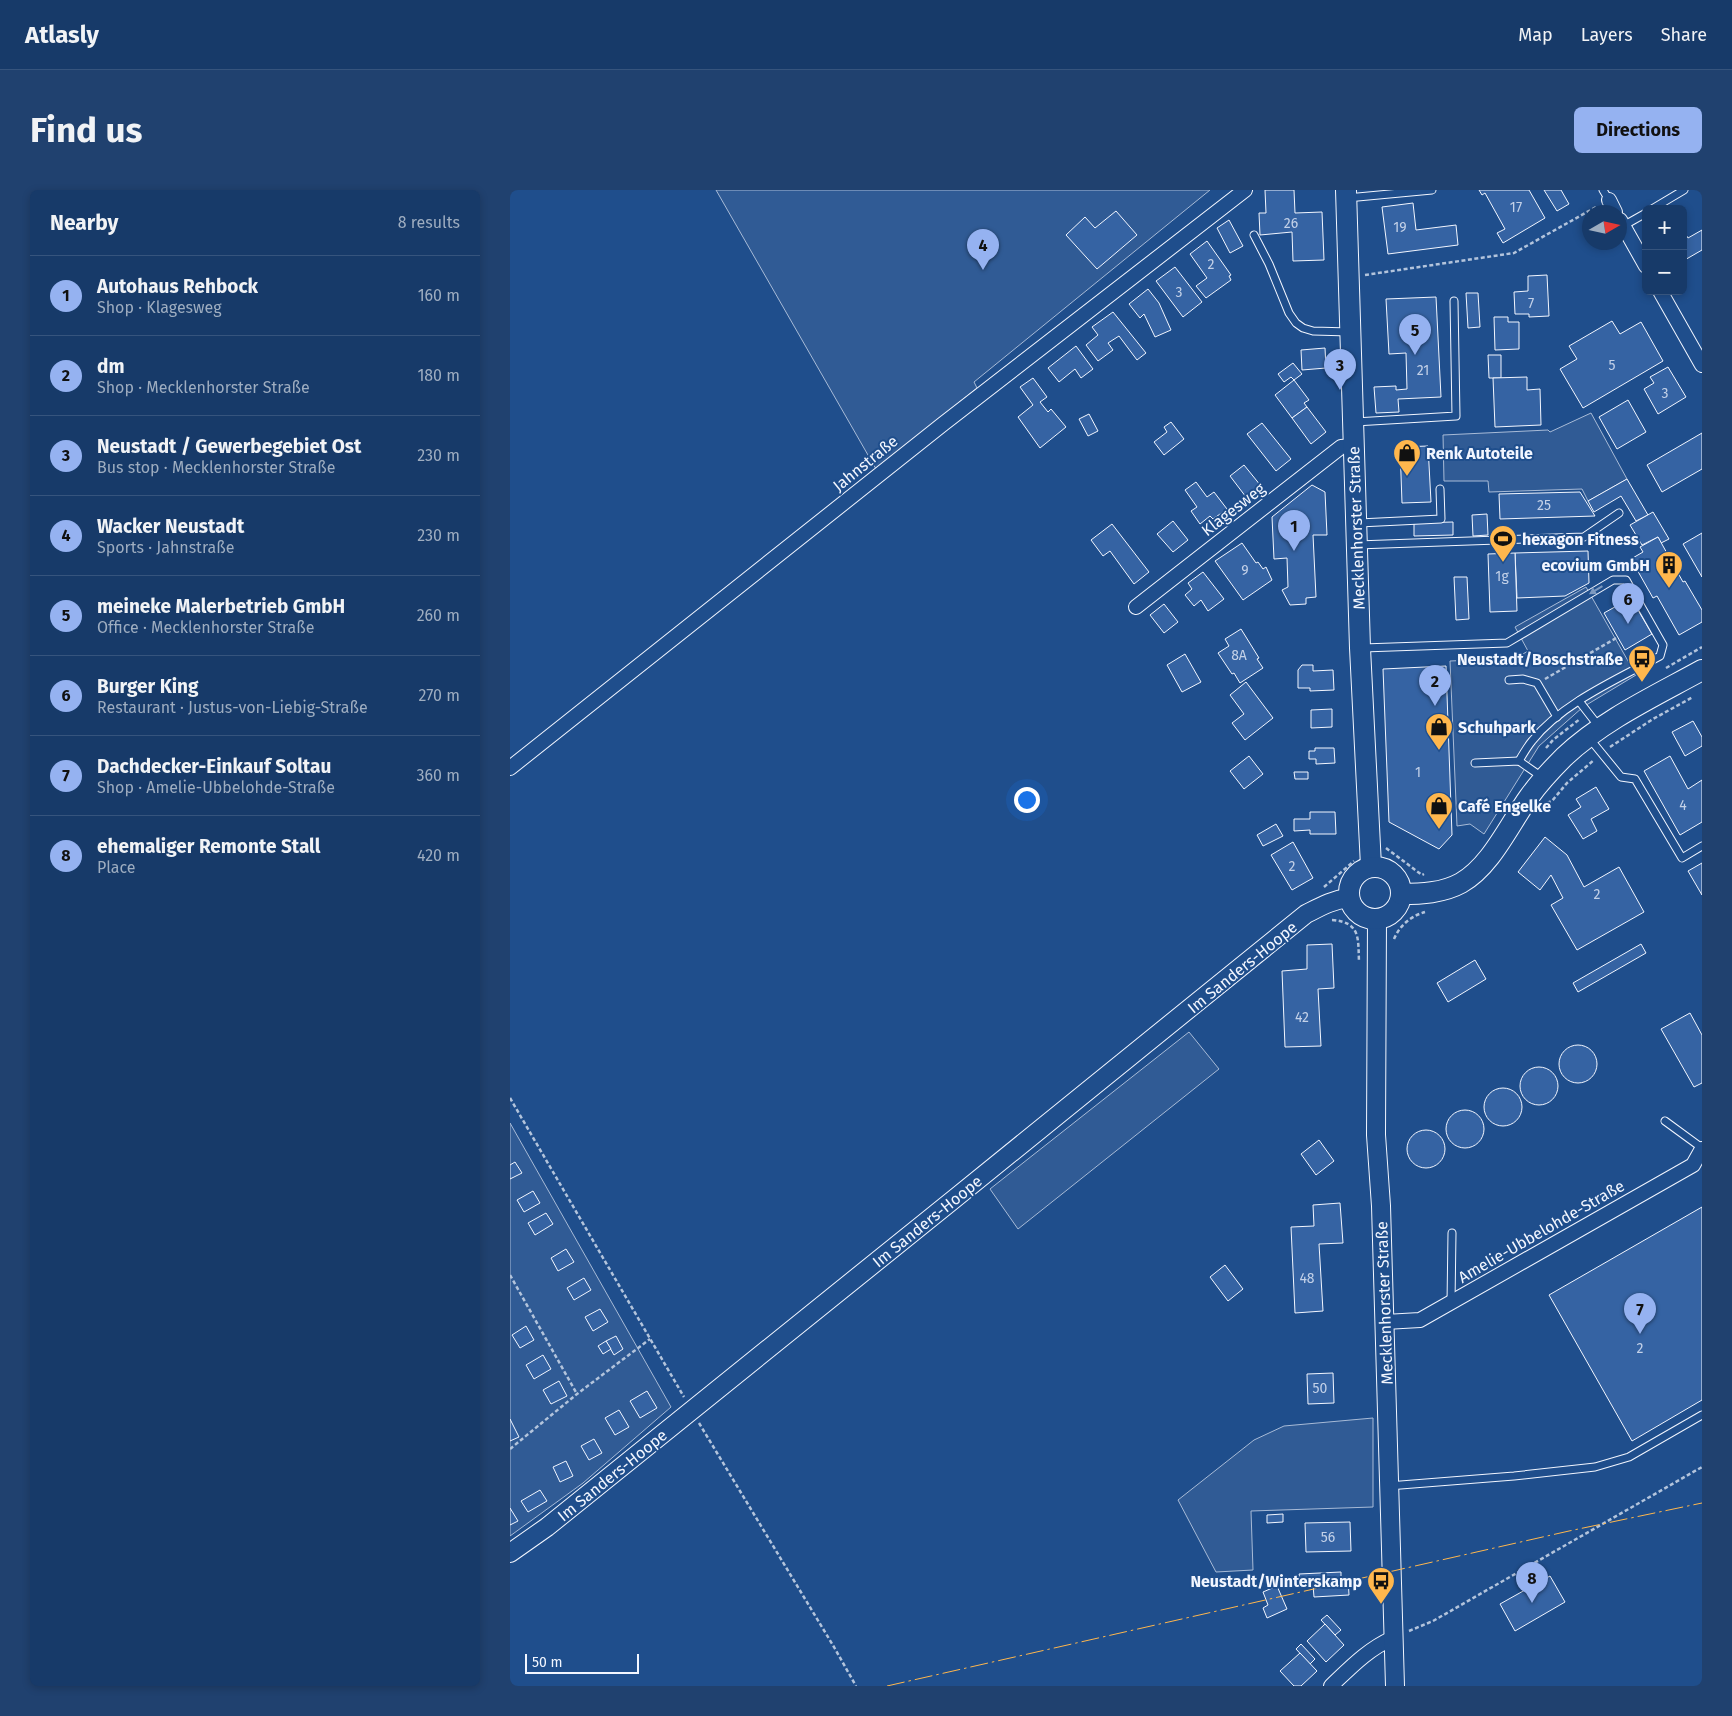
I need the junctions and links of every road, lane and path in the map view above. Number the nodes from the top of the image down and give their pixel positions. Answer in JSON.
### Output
{"nodes":[{"id":1,"x":1245,"y":190,"type":"edge"},
{"id":2,"x":1432,"y":190,"type":"edge"},
{"id":3,"x":1684,"y":190,"type":"edge"},
{"id":4,"x":1346,"y":194,"type":"edge"},
{"id":5,"x":1606,"y":195,"type":"edge"},
{"id":6,"x":1659,"y":205,"type":"edge"},
{"id":7,"x":1642,"y":215,"type":"edge"},
{"id":8,"x":1627,"y":221,"type":"edge"},
{"id":9,"x":1627,"y":233,"type":"edge"},
{"id":10,"x":1254,"y":235,"type":"dead end"},
{"id":11,"x":1642,"y":259,"type":"edge"},
{"id":12,"x":1363,"y":275,"type":"dead end"},
{"id":13,"x":1662,"y":295,"type":"edge"},
{"id":14,"x":1454,"y":301,"type":"dead end"},
{"id":15,"x":1350,"y":332,"type":"junction"},
{"id":16,"x":1702,"y":365,"type":"edge"},
{"id":17,"x":1352,"y":422,"type":"junction"},
{"id":18,"x":1354,"y":446,"type":"junction"},
{"id":19,"x":1440,"y":489,"type":"dead end"},
{"id":20,"x":1619,"y":513,"type":"dead end"},
{"id":21,"x":1356,"y":523,"type":"junction"},
{"id":22,"x":1357,"y":545,"type":"junction"},
{"id":23,"x":1136,"y":607,"type":"dead end"},
{"id":24,"x":1618,"y":637,"type":"dead end"},
{"id":25,"x":1360,"y":648,"type":"junction"},
{"id":26,"x":1702,"y":670,"type":"edge"},
{"id":27,"x":1509,"y":680,"type":"dead end"},
{"id":28,"x":1537,"y":683,"type":"junction"},
{"id":29,"x":1694,"y":696,"type":"dead end"},
{"id":30,"x":1579,"y":701,"type":"junction"},
{"id":31,"x":1557,"y":717,"type":"junction"},
{"id":32,"x":1594,"y":732,"type":"junction"},
{"id":33,"x":1602,"y":753,"type":"junction"},
{"id":34,"x":1519,"y":761,"type":"junction"},
{"id":35,"x":1475,"y":763,"type":"dead end"},
{"id":36,"x":510,"y":768,"type":"edge"},
{"id":37,"x":1544,"y":778,"type":"junction"},
{"id":38,"x":1540,"y":807,"type":"dead end"},
{"id":39,"x":1702,"y":846,"type":"edge"},
{"id":40,"x":1385,"y":848,"type":"dead end"},
{"id":41,"x":1370,"y":866,"type":"junction"},
{"id":42,"x":1422,"y":874,"type":"dead end"},
{"id":43,"x":1401,"y":894,"type":"junction"},
{"id":44,"x":1348,"y":898,"type":"junction"},
{"id":45,"x":1327,"y":903,"type":"junction"},
{"id":46,"x":1429,"y":911,"type":"dead end"},
{"id":47,"x":1377,"y":920,"type":"junction"},
{"id":48,"x":1392,"y":944,"type":"dead end"},
{"id":49,"x":1359,"y":945,"type":"dead end"},
{"id":50,"x":510,"y":1098,"type":"edge"},
{"id":51,"x":1665,"y":1121,"type":"dead end"},
{"id":52,"x":1702,"y":1148,"type":"edge"},
{"id":53,"x":1452,"y":1233,"type":"dead end"},
{"id":54,"x":510,"y":1275,"type":"edge"},
{"id":55,"x":1451,"y":1302,"type":"junction"},
{"id":56,"x":1385,"y":1322,"type":"junction"},
{"id":57,"x":578,"y":1394,"type":"junction"},
{"id":58,"x":1702,"y":1415,"type":"edge"},
{"id":59,"x":510,"y":1449,"type":"edge"},
{"id":60,"x":1702,"y":1467,"type":"edge"},
{"id":61,"x":1388,"y":1486,"type":"junction"},
{"id":62,"x":750,"y":1508,"type":"dead end"},
{"id":63,"x":510,"y":1553,"type":"edge"},
{"id":64,"x":1393,"y":1638,"type":"junction"},
{"id":65,"x":856,"y":1686,"type":"edge"},
{"id":66,"x":1332,"y":1686,"type":"edge"},
{"id":67,"x":1395,"y":1686,"type":"edge"}],
"edges":[{"from":1,"to":36,"type":"street","name":"Jahnstraße"},
{"from":2,"to":4,"type":"lane"},
{"from":3,"to":6,"type":"lane"},
{"from":4,"to":15,"type":"main road","name":"Mecklenhorster Straße"},
{"from":5,"to":12,"type":"path"},
{"from":7,"to":8,"type":"lane"},
{"from":9,"to":11,"type":"street"},
{"from":10,"to":15,"type":"lane"},
{"from":13,"to":16,"type":"street"},
{"from":14,"to":17,"type":"lane"},
{"from":15,"to":17,"type":"main road","name":"Mecklenhorster Straße"},
{"from":17,"to":18,"type":"main road","name":"Mecklenhorster Straße"},
{"from":18,"to":21,"type":"main road","name":"Mecklenhorster Straße"},
{"from":18,"to":23,"type":"street","name":"Klagesweg"},
{"from":19,"to":21,"type":"lane"},
{"from":20,"to":22,"type":"lane"},
{"from":21,"to":22,"type":"main road","name":"Mecklenhorster Straße"},
{"from":22,"to":25,"type":"main road","name":"Mecklenhorster Straße"},
{"from":24,"to":28,"type":"path"},
{"from":30,"to":25,"type":"lane","one_way":true},
{"from":25,"to":41,"type":"main road","name":"Mecklenhorster Straße"},
{"from":26,"to":32,"type":"main road"},
{"from":27,"to":28,"type":"lane"},
{"from":28,"to":31,"type":"lane"},
{"from":29,"to":33,"type":"path"},
{"from":30,"to":31,"type":"lane"},
{"from":30,"to":32,"type":"lane"},
{"from":31,"to":34,"type":"lane"},
{"from":32,"to":33,"type":"lane"},
{"from":32,"to":37,"type":"main road"},
{"from":33,"to":38,"type":"path"},
{"from":33,"to":39,"type":"lane"},
{"from":34,"to":35,"type":"lane"},
{"from":34,"to":37,"type":"lane"},
{"from":37,"to":43,"type":"main road"},
{"from":40,"to":42,"type":"path"},
{"from":41,"to":43,"type":"main road"},
{"from":41,"to":44,"type":"main road"},
{"from":43,"to":47,"type":"main road"},
{"from":44,"to":45,"type":"street","name":"Im Sanders-Hoope"},
{"from":44,"to":47,"type":"main road"},
{"from":45,"to":49,"type":"path"},
{"from":45,"to":63,"type":"street","name":"Im Sanders-Hoope"},
{"from":46,"to":48,"type":"path"},
{"from":47,"to":56,"type":"street","name":"Mecklenhorster Straße"},
{"from":50,"to":57,"type":"path"},
{"from":51,"to":52,"type":"lane"},
{"from":52,"to":55,"type":"street","name":"Amelie-Ubbelohde-Straße"},
{"from":53,"to":55,"type":"lane"},
{"from":54,"to":57,"type":"path"},
{"from":55,"to":56,"type":"street","name":"Amelie-Ubbelohde-Straße"},
{"from":56,"to":61,"type":"street","name":"Mecklenhorster Straße"},
{"from":57,"to":59,"type":"path"},
{"from":58,"to":61,"type":"lane"},
{"from":60,"to":64,"type":"path"},
{"from":61,"to":64,"type":"street","name":"Mecklenhorster Straße"},
{"from":62,"to":65,"type":"path"},
{"from":64,"to":66,"type":"street"},
{"from":64,"to":67,"type":"street","name":"Mecklenhorster Straße"}]}
